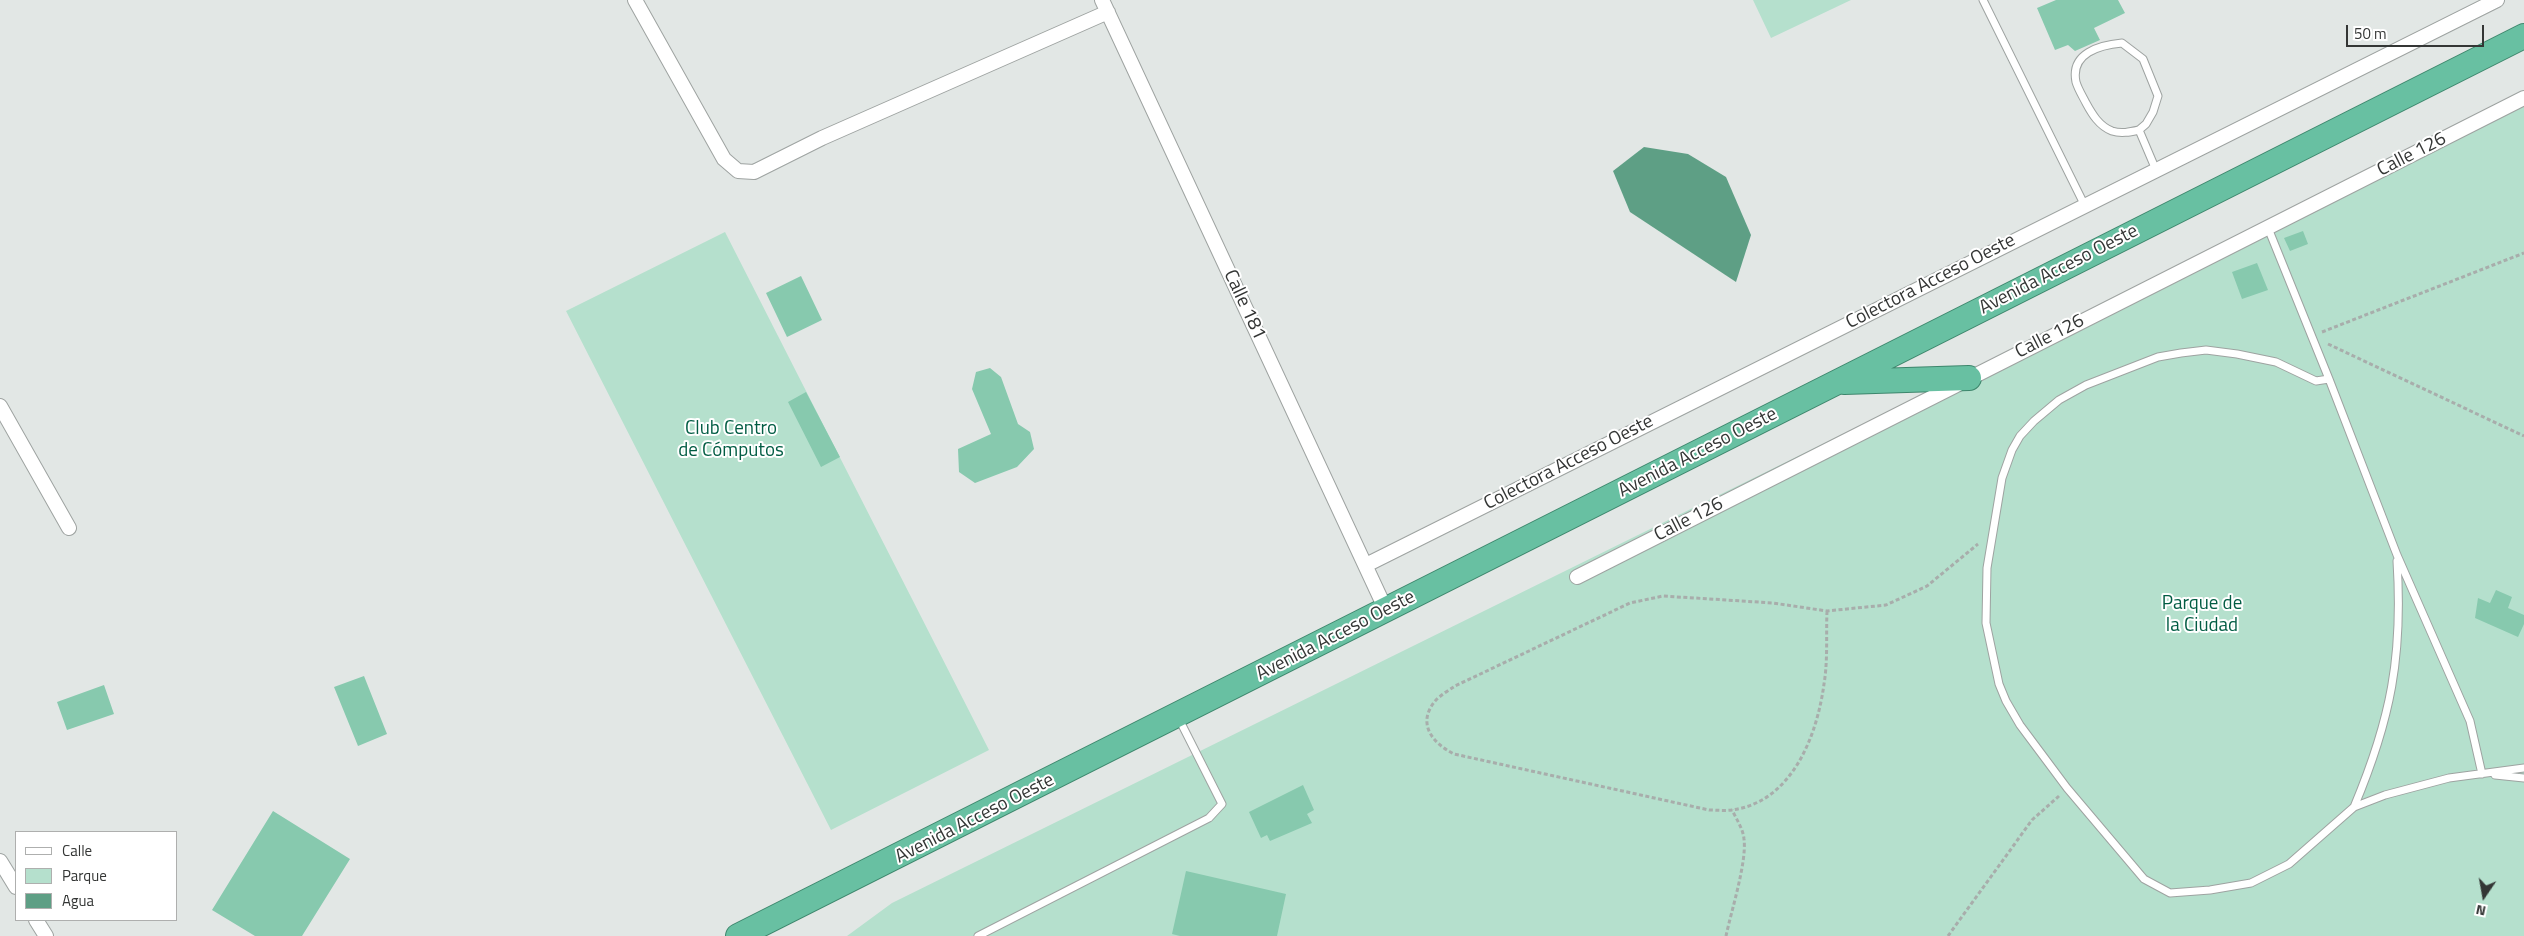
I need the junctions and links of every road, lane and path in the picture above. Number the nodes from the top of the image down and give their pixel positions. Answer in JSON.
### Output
{"nodes":[{"id":1,"x":635,"y":0,"type":"edge"},
{"id":2,"x":1983,"y":0,"type":"edge"},
{"id":3,"x":2497,"y":0,"type":"edge"},
{"id":4,"x":1105,"y":6,"type":"edge"},
{"id":5,"x":2524,"y":36,"type":"edge"},
{"id":6,"x":2524,"y":98,"type":"edge"},
{"id":7,"x":2139,"y":130,"type":"junction"},
{"id":8,"x":2156,"y":170,"type":"junction"},
{"id":9,"x":2085,"y":206,"type":"junction"},
{"id":10,"x":2268,"y":228,"type":"junction"},
{"id":11,"x":2524,"y":254,"type":"edge"},
{"id":12,"x":2312,"y":336,"type":"junction"},
{"id":13,"x":1969,"y":378,"type":"junction"},
{"id":14,"x":2329,"y":379,"type":"junction"},
{"id":15,"x":1837,"y":382,"type":"junction"},
{"id":16,"x":0,"y":406,"type":"edge"},
{"id":17,"x":2524,"y":436,"type":"edge"},
{"id":18,"x":69,"y":528,"type":"dead end"},
{"id":19,"x":1992,"y":532,"type":"junction"},
{"id":20,"x":2397,"y":555,"type":"junction"},
{"id":21,"x":1366,"y":565,"type":"junction"},
{"id":22,"x":1577,"y":577,"type":"dead end"},
{"id":23,"x":1386,"y":610,"type":"junction"},
{"id":24,"x":1827,"y":611,"type":"junction"},
{"id":25,"x":1177,"y":716,"type":"junction"},
{"id":26,"x":2524,"y":768,"type":"edge"},
{"id":27,"x":2482,"y":774,"type":"junction"},
{"id":28,"x":2524,"y":778,"type":"edge"},
{"id":29,"x":2067,"y":788,"type":"junction"},
{"id":30,"x":2354,"y":807,"type":"junction"},
{"id":31,"x":1732,"y":810,"type":"junction"},
{"id":32,"x":0,"y":860,"type":"edge"},
{"id":33,"x":872,"y":871,"type":"junction"},
{"id":34,"x":15,"y":885,"type":"edge"},
{"id":35,"x":37,"y":921,"type":"edge"},
{"id":36,"x":46,"y":936,"type":"edge"},
{"id":37,"x":738,"y":936,"type":"edge"},
{"id":38,"x":774,"y":936,"type":"edge"},
{"id":39,"x":978,"y":936,"type":"edge"},
{"id":40,"x":1726,"y":936,"type":"edge"},
{"id":41,"x":1948,"y":936,"type":"edge"}],
"edges":[{"from":1,"to":4,"type":"street"},
{"from":2,"to":9,"type":"lane"},
{"from":3,"to":8,"type":"street","name":"Colectora Acceso Oeste"},
{"from":4,"to":21,"type":"street","name":"Calle 181"},
{"from":5,"to":15,"type":"highway","name":"Avenida Acceso Oeste"},
{"from":6,"to":10,"type":"street","name":"Calle 126"},
{"from":7,"to":7,"type":"lane"},
{"from":7,"to":8,"type":"lane"},
{"from":8,"to":9,"type":"street","name":"Colectora Acceso Oeste"},
{"from":9,"to":21,"type":"street","name":"Colectora Acceso Oeste"},
{"from":10,"to":12,"type":"lane"},
{"from":10,"to":13,"type":"street","name":"Calle 126"},
{"from":11,"to":12,"type":"path"},
{"from":12,"to":14,"type":"lane"},
{"from":12,"to":17,"type":"path"},
{"from":13,"to":15,"type":"highway"},
{"from":13,"to":22,"type":"street","name":"Calle 126"},
{"from":14,"to":19,"type":"lane"},
{"from":14,"to":20,"type":"lane"},
{"from":15,"to":23,"type":"highway","name":"Avenida Acceso Oeste"},
{"from":16,"to":18,"type":"street"},
{"from":19,"to":24,"type":"path"},
{"from":19,"to":29,"type":"lane"},
{"from":20,"to":27,"type":"lane"},
{"from":20,"to":30,"type":"lane"},
{"from":21,"to":23,"type":"street","name":"Calle 181"},
{"from":23,"to":25,"type":"highway","name":"Avenida Acceso Oeste"},
{"from":24,"to":31,"type":"path"},
{"from":24,"to":31,"type":"path"},
{"from":25,"to":33,"type":"highway","name":"Avenida Acceso Oeste"},
{"from":25,"to":39,"type":"lane"},
{"from":26,"to":27,"type":"lane"},
{"from":27,"to":28,"type":"lane"},
{"from":27,"to":30,"type":"lane"},
{"from":29,"to":30,"type":"lane"},
{"from":29,"to":41,"type":"path"},
{"from":31,"to":40,"type":"path"},
{"from":32,"to":34,"type":"street"},
{"from":33,"to":37,"type":"highway"},
{"from":33,"to":38,"type":"highway"},
{"from":35,"to":36,"type":"street"}]}
